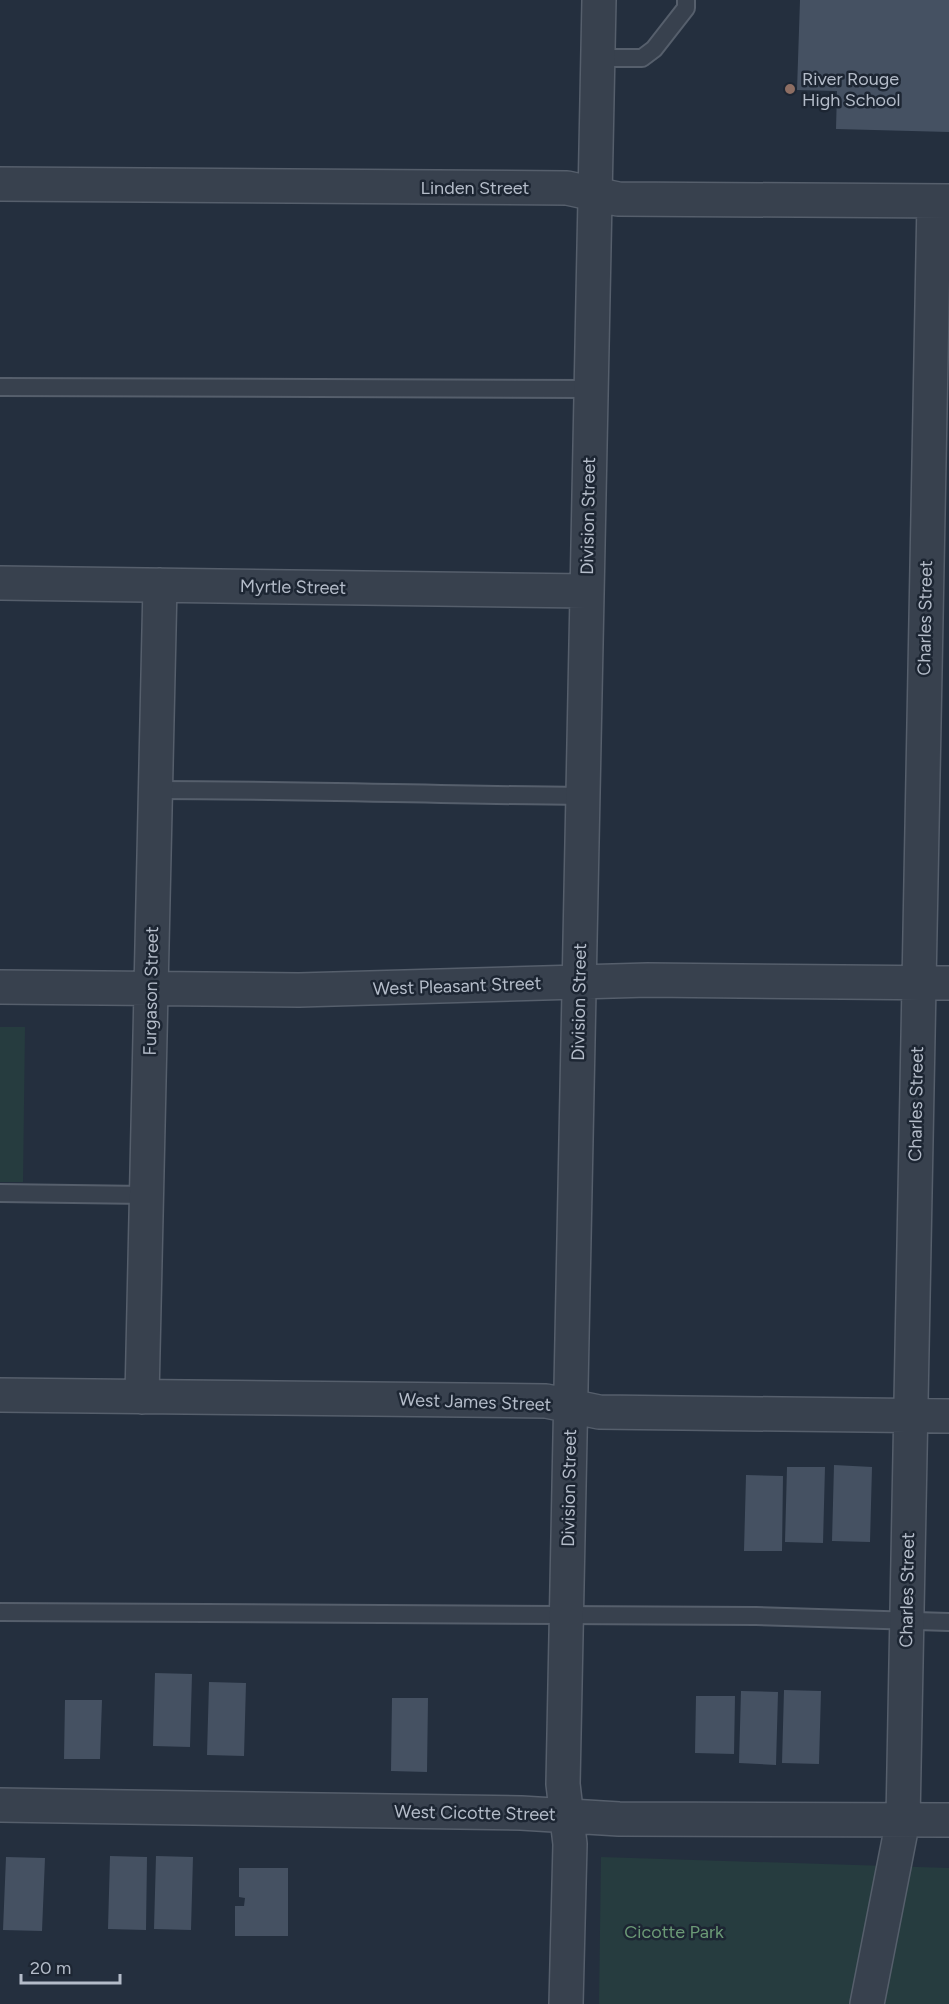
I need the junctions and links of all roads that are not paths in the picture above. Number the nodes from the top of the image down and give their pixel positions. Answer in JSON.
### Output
{"nodes":[{"id":1,"x":599,"y":0,"type":"edge"},
{"id":2,"x":686,"y":0,"type":"edge"},
{"id":3,"x":598,"y":57,"type":"junction"},
{"id":4,"x":0,"y":184,"type":"edge"},
{"id":5,"x":595,"y":194,"type":"junction"},
{"id":6,"x":942,"y":201,"type":"edge"},
{"id":7,"x":0,"y":387,"type":"edge"},
{"id":8,"x":591,"y":389,"type":"junction"},
{"id":9,"x":0,"y":583,"type":"edge"},
{"id":10,"x":160,"y":585,"type":"junction"},
{"id":11,"x":587,"y":591,"type":"junction"},
{"id":12,"x":155,"y":790,"type":"junction"},
{"id":13,"x":583,"y":796,"type":"junction"},
{"id":14,"x":580,"y":982,"type":"junction"},
{"id":15,"x":933,"y":983,"type":"edge"},
{"id":16,"x":0,"y":987,"type":"edge"},
{"id":17,"x":151,"y":989,"type":"junction"},
{"id":18,"x":0,"y":1193,"type":"edge"},
{"id":19,"x":146,"y":1195,"type":"junction"},
{"id":20,"x":0,"y":1395,"type":"edge"},
{"id":21,"x":142,"y":1397,"type":"junction"},
{"id":22,"x":571,"y":1407,"type":"junction"},
{"id":23,"x":910,"y":1415,"type":"junction"},
{"id":24,"x":949,"y":1416,"type":"edge"},
{"id":25,"x":0,"y":1612,"type":"edge"},
{"id":26,"x":566,"y":1616,"type":"junction"},
{"id":27,"x":907,"y":1621,"type":"junction"},
{"id":28,"x":949,"y":1622,"type":"edge"},
{"id":29,"x":0,"y":1805,"type":"edge"},
{"id":30,"x":567,"y":1816,"type":"junction"},
{"id":31,"x":903,"y":1820,"type":"junction"},
{"id":32,"x":949,"y":1820,"type":"edge"},
{"id":33,"x":566,"y":2004,"type":"edge"},
{"id":34,"x":867,"y":2004,"type":"edge"}],
"edges":[{"from":1,"to":3,"type":"street","name":"Division Street"},
{"from":2,"to":3,"type":"lane"},
{"from":3,"to":5,"type":"street","name":"Division Street"},
{"from":4,"to":5,"type":"street","name":"Linden Street"},
{"from":5,"to":6,"type":"street","name":"Linden Street"},
{"from":5,"to":8,"type":"street","name":"Division Street"},
{"from":6,"to":15,"type":"street","name":"Charles Street"},
{"from":7,"to":8,"type":"lane"},
{"from":8,"to":11,"type":"street","name":"Division Street"},
{"from":9,"to":10,"type":"street","name":"Myrtle Street"},
{"from":10,"to":11,"type":"street","name":"Myrtle Street"},
{"from":10,"to":12,"type":"street","name":"Furgason Street"},
{"from":11,"to":13,"type":"street","name":"Division Street"},
{"from":12,"to":13,"type":"lane"},
{"from":12,"to":17,"type":"street","name":"Furgason Street"},
{"from":13,"to":14,"type":"street","name":"Division Street"},
{"from":14,"to":15,"type":"street","name":"West Pleasant Street"},
{"from":14,"to":17,"type":"street","name":"West Pleasant Street"},
{"from":14,"to":22,"type":"street","name":"Division Street"},
{"from":15,"to":23,"type":"street","name":"Charles Street"},
{"from":16,"to":17,"type":"street","name":"West Pleasant Street"},
{"from":17,"to":19,"type":"street","name":"Furgason Street"},
{"from":18,"to":19,"type":"lane"},
{"from":19,"to":21,"type":"street","name":"Furgason Street"},
{"from":20,"to":21,"type":"street","name":"West James Street"},
{"from":21,"to":22,"type":"street","name":"West James Street"},
{"from":22,"to":23,"type":"street","name":"West James Street"},
{"from":22,"to":26,"type":"street","name":"Division Street"},
{"from":23,"to":24,"type":"street","name":"West James Street"},
{"from":23,"to":27,"type":"street","name":"Charles Street"},
{"from":25,"to":26,"type":"lane"},
{"from":26,"to":27,"type":"lane"},
{"from":26,"to":30,"type":"street","name":"Division Street"},
{"from":27,"to":28,"type":"lane"},
{"from":27,"to":31,"type":"street","name":"Charles Street"},
{"from":29,"to":30,"type":"street","name":"West Cicotte Street"},
{"from":30,"to":31,"type":"street","name":"West Cicotte Street"},
{"from":30,"to":33,"type":"street","name":"Division Street"},
{"from":31,"to":32,"type":"street","name":"West Cicotte Street"},
{"from":31,"to":34,"type":"street","name":"Charles Street"}]}
